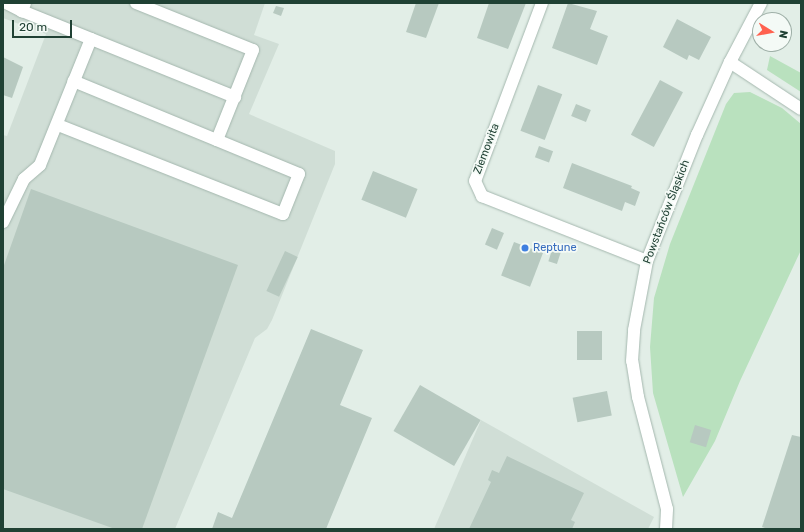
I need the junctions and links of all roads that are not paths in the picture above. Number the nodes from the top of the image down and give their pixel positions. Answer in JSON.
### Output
{"nodes":[{"id":1,"x":6,"y":3,"type":"edge"},
{"id":2,"x":136,"y":3,"type":"edge"},
{"id":3,"x":542,"y":3,"type":"edge"},
{"id":4,"x":762,"y":3,"type":"edge"},
{"id":5,"x":23,"y":7,"type":"edge"},
{"id":6,"x":91,"y":39,"type":"junction"},
{"id":7,"x":730,"y":62,"type":"junction"},
{"id":8,"x":73,"y":81,"type":"junction"},
{"id":9,"x":235,"y":97,"type":"junction"},
{"id":10,"x":801,"y":109,"type":"edge"},
{"id":11,"x":58,"y":125,"type":"junction"},
{"id":12,"x":217,"y":140,"type":"junction"},
{"id":13,"x":3,"y":222,"type":"edge"},
{"id":14,"x":647,"y":261,"type":"junction"},
{"id":15,"x":666,"y":529,"type":"edge"}],
"edges":[{"from":1,"to":5,"type":"street"},
{"from":2,"to":9,"type":"street"},
{"from":3,"to":14,"type":"street","name":"Ziemowita"},
{"from":4,"to":7,"type":"street","name":"Powstańców Śląskich"},
{"from":5,"to":6,"type":"street"},
{"from":6,"to":8,"type":"street"},
{"from":6,"to":9,"type":"street"},
{"from":7,"to":10,"type":"street"},
{"from":7,"to":14,"type":"street","name":"Powstańców Śląskich"},
{"from":8,"to":11,"type":"street"},
{"from":8,"to":12,"type":"street"},
{"from":9,"to":12,"type":"street"},
{"from":11,"to":12,"type":"street"},
{"from":11,"to":13,"type":"street"},
{"from":14,"to":15,"type":"street","name":"Powstańców Śląskich"}]}
